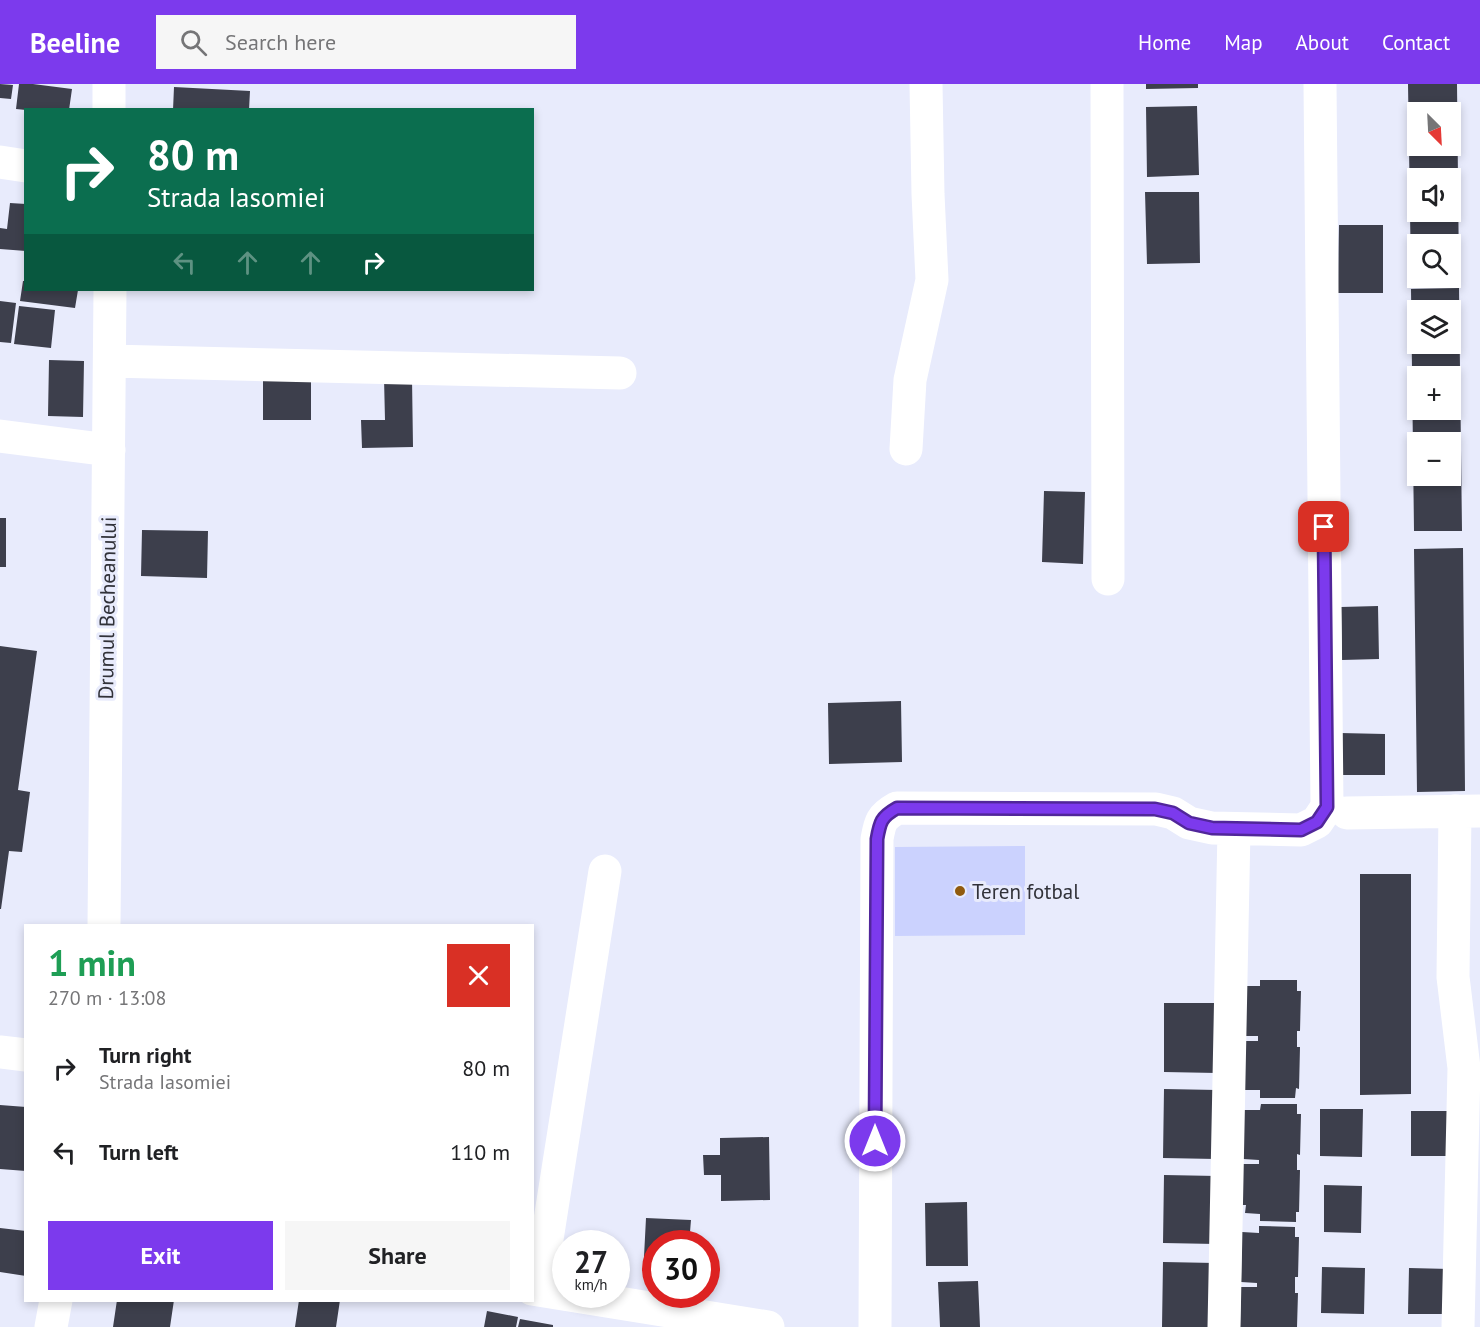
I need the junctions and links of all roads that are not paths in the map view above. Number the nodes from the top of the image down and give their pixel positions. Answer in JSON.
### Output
{"nodes":[{"id":1,"x":110,"y":84,"type":"edge"},
{"id":2,"x":906,"y":84,"type":"edge"},
{"id":3,"x":926,"y":84,"type":"edge"},
{"id":4,"x":1107,"y":84,"type":"edge"},
{"id":5,"x":1320,"y":84,"type":"edge"},
{"id":6,"x":109,"y":108,"type":"edge"},
{"id":7,"x":0,"y":162,"type":"edge"},
{"id":8,"x":24,"y":166,"type":"edge"},
{"id":9,"x":906,"y":218,"type":"dead end"},
{"id":10,"x":110,"y":291,"type":"edge"},
{"id":11,"x":110,"y":361,"type":"junction"},
{"id":12,"x":620,"y":373,"type":"dead end"},
{"id":13,"x":0,"y":436,"type":"edge"},
{"id":14,"x":906,"y":448,"type":"dead end"},
{"id":15,"x":109,"y":450,"type":"junction"},
{"id":16,"x":1108,"y":579,"type":"dead end"},
{"id":17,"x":1337,"y":810,"type":"junction"},
{"id":18,"x":1467,"y":811,"type":"edge"},
{"id":19,"x":1234,"y":829,"type":"junction"},
{"id":20,"x":605,"y":871,"type":"dead end"},
{"id":21,"x":105,"y":924,"type":"edge"},
{"id":22,"x":0,"y":1052,"type":"edge"},
{"id":23,"x":24,"y":1055,"type":"edge"},
{"id":24,"x":536,"y":1290,"type":"edge"},
{"id":25,"x":56,"y":1302,"type":"edge"},
{"id":26,"x":51,"y":1327,"type":"edge"},
{"id":27,"x":768,"y":1327,"type":"edge"},
{"id":28,"x":875,"y":1327,"type":"edge"},
{"id":29,"x":1224,"y":1327,"type":"edge"},
{"id":30,"x":1458,"y":1327,"type":"edge"}],
"edges":[{"from":1,"to":6,"type":"street"},
{"from":2,"to":9,"type":"street"},
{"from":3,"to":14,"type":"street"},
{"from":4,"to":16,"type":"street"},
{"from":5,"to":17,"type":"street"},
{"from":7,"to":8,"type":"street"},
{"from":10,"to":11,"type":"street","name":"Drumul Becheanului"},
{"from":11,"to":12,"type":"street"},
{"from":11,"to":15,"type":"street","name":"Drumul Becheanului"},
{"from":13,"to":15,"type":"street"},
{"from":15,"to":21,"type":"street","name":"Drumul Becheanului"},
{"from":17,"to":18,"type":"street"},
{"from":17,"to":19,"type":"street"},
{"from":18,"to":30,"type":"street"},
{"from":19,"to":28,"type":"street"},
{"from":19,"to":29,"type":"street"},
{"from":20,"to":24,"type":"street"},
{"from":22,"to":23,"type":"street"},
{"from":24,"to":27,"type":"street"},
{"from":25,"to":26,"type":"street"}]}
